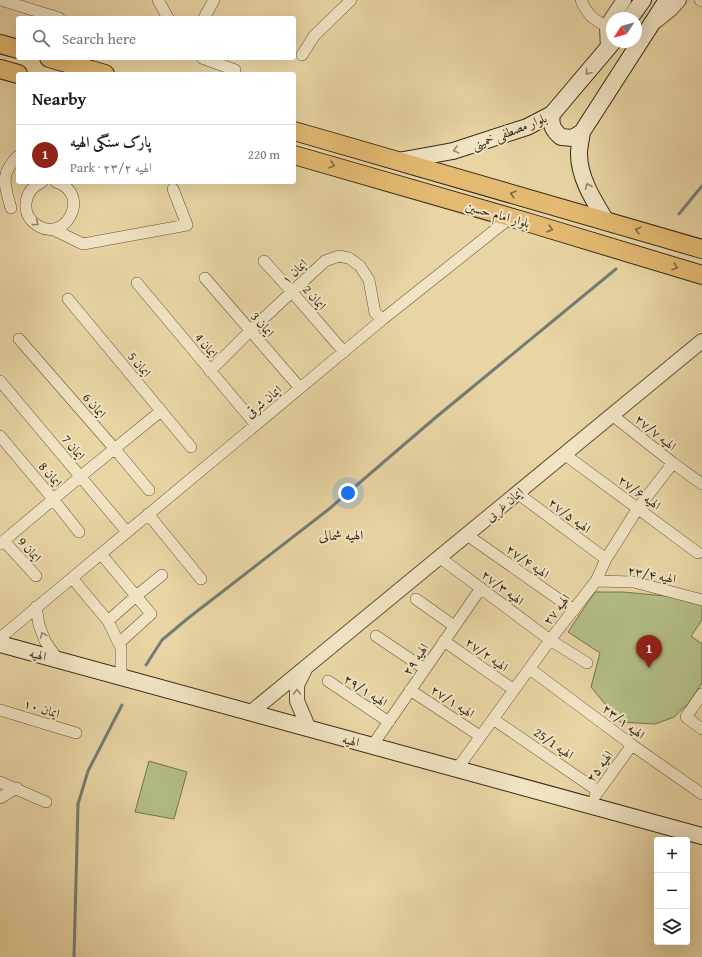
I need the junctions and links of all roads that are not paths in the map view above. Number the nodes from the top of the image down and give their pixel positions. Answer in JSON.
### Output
{"nodes":[{"id":1,"x":1,"y":0,"type":"edge"},
{"id":2,"x":39,"y":0,"type":"edge"},
{"id":3,"x":158,"y":0,"type":"edge"},
{"id":4,"x":214,"y":0,"type":"edge"},
{"id":5,"x":351,"y":0,"type":"edge"},
{"id":6,"x":581,"y":0,"type":"edge"},
{"id":7,"x":624,"y":0,"type":"edge"},
{"id":8,"x":643,"y":0,"type":"edge"},
{"id":9,"x":666,"y":0,"type":"edge"},
{"id":10,"x":679,"y":0,"type":"edge"},
{"id":11,"x":31,"y":9,"type":"junction"},
{"id":12,"x":616,"y":12,"type":"edge"},
{"id":13,"x":634,"y":12,"type":"edge"},
{"id":14,"x":53,"y":16,"type":"edge"},
{"id":15,"x":167,"y":16,"type":"edge"},
{"id":16,"x":205,"y":16,"type":"edge"},
{"id":17,"x":606,"y":21,"type":"edge"},
{"id":18,"x":650,"y":25,"type":"junction"},
{"id":19,"x":0,"y":44,"type":"edge"},
{"id":20,"x":16,"y":48,"type":"edge"},
{"id":21,"x":608,"y":48,"type":"edge"},
{"id":22,"x":302,"y":55,"type":"dead end"},
{"id":23,"x":56,"y":60,"type":"edge"},
{"id":24,"x":208,"y":60,"type":"edge"},
{"id":25,"x":0,"y":69,"type":"edge"},
{"id":26,"x":235,"y":70,"type":"dead end"},
{"id":27,"x":97,"y":72,"type":"edge"},
{"id":28,"x":16,"y":73,"type":"edge"},
{"id":29,"x":552,"y":114,"type":"junction"},
{"id":30,"x":296,"y":132,"type":"edge"},
{"id":31,"x":582,"y":132,"type":"junction"},
{"id":32,"x":296,"y":156,"type":"edge"},
{"id":33,"x":16,"y":158,"type":"edge"},
{"id":34,"x":398,"y":161,"type":"junction"},
{"id":35,"x":38,"y":184,"type":"edge"},
{"id":36,"x":60,"y":184,"type":"edge"},
{"id":37,"x":173,"y":189,"type":"dead end"},
{"id":38,"x":25,"y":205,"type":"junction"},
{"id":39,"x":11,"y":208,"type":"junction"},
{"id":40,"x":0,"y":210,"type":"edge"},
{"id":41,"x":510,"y":218,"type":"junction"},
{"id":42,"x":606,"y":221,"type":"junction"},
{"id":43,"x":52,"y":229,"type":"junction"},
{"id":44,"x":702,"y":249,"type":"edge"},
{"id":45,"x":264,"y":261,"type":"dead end"},
{"id":46,"x":702,"y":275,"type":"edge"},
{"id":47,"x":205,"y":278,"type":"dead end"},
{"id":48,"x":137,"y":283,"type":"dead end"},
{"id":49,"x":292,"y":292,"type":"junction"},
{"id":50,"x":68,"y":299,"type":"dead end"},
{"id":51,"x":383,"y":319,"type":"junction"},
{"id":52,"x":251,"y":330,"type":"junction"},
{"id":53,"x":19,"y":339,"type":"dead end"},
{"id":54,"x":702,"y":341,"type":"edge"},
{"id":55,"x":344,"y":352,"type":"junction"},
{"id":56,"x":210,"y":371,"type":"junction"},
{"id":57,"x":0,"y":381,"type":"edge"},
{"id":58,"x":300,"y":388,"type":"junction"},
{"id":59,"x":161,"y":411,"type":"junction"},
{"id":60,"x":612,"y":415,"type":"junction"},
{"id":61,"x":256,"y":425,"type":"junction"},
{"id":62,"x":0,"y":436,"type":"edge"},
{"id":63,"x":191,"y":447,"type":"dead end"},
{"id":64,"x":114,"y":448,"type":"junction"},
{"id":65,"x":564,"y":454,"type":"junction"},
{"id":66,"x":672,"y":463,"type":"junction"},
{"id":67,"x":81,"y":476,"type":"junction"},
{"id":68,"x":702,"y":484,"type":"edge"},
{"id":69,"x":149,"y":490,"type":"dead end"},
{"id":70,"x":518,"y":493,"type":"junction"},
{"id":71,"x":54,"y":498,"type":"junction"},
{"id":72,"x":638,"y":508,"type":"junction"},
{"id":73,"x":148,"y":514,"type":"junction"},
{"id":74,"x":79,"y":532,"type":"dead end"},
{"id":75,"x":128,"y":532,"type":"junction"},
{"id":76,"x":467,"y":535,"type":"junction"},
{"id":77,"x":2,"y":543,"type":"edge"},
{"id":78,"x":698,"y":553,"type":"dead end"},
{"id":79,"x":101,"y":554,"type":"junction"},
{"id":80,"x":439,"y":558,"type":"junction"},
{"id":81,"x":606,"y":559,"type":"junction"},
{"id":82,"x":162,"y":575,"type":"dead end"},
{"id":83,"x":36,"y":576,"type":"dead end"},
{"id":84,"x":72,"y":578,"type":"junction"},
{"id":85,"x":201,"y":579,"type":"dead end"},
{"id":86,"x":596,"y":581,"type":"junction"},
{"id":87,"x":481,"y":588,"type":"junction"},
{"id":88,"x":136,"y":596,"type":"junction"},
{"id":89,"x":416,"y":599,"type":"dead end"},
{"id":90,"x":702,"y":600,"type":"edge"},
{"id":91,"x":36,"y":608,"type":"junction"},
{"id":92,"x":574,"y":610,"type":"junction"},
{"id":93,"x":108,"y":621,"type":"junction"},
{"id":94,"x":454,"y":626,"type":"junction"},
{"id":95,"x":376,"y":636,"type":"dead end"},
{"id":96,"x":0,"y":638,"type":"edge"},
{"id":97,"x":550,"y":640,"type":"junction"},
{"id":98,"x":444,"y":641,"type":"junction"},
{"id":99,"x":119,"y":643,"type":"junction"},
{"id":100,"x":0,"y":644,"type":"edge"},
{"id":101,"x":58,"y":660,"type":"junction"},
{"id":102,"x":587,"y":663,"type":"dead end"},
{"id":103,"x":306,"y":667,"type":"junction"},
{"id":104,"x":530,"y":668,"type":"junction"},
{"id":105,"x":425,"y":669,"type":"junction"},
{"id":106,"x":121,"y":677,"type":"junction"},
{"id":107,"x":328,"y":681,"type":"dead end"},
{"id":108,"x":410,"y":690,"type":"junction"},
{"id":109,"x":514,"y":690,"type":"junction"},
{"id":110,"x":702,"y":694,"type":"edge"},
{"id":111,"x":0,"y":710,"type":"edge"},
{"id":112,"x":250,"y":713,"type":"junction"},
{"id":113,"x":493,"y":719,"type":"junction"},
{"id":114,"x":389,"y":722,"type":"junction"},
{"id":115,"x":309,"y":729,"type":"junction"},
{"id":116,"x":702,"y":729,"type":"edge"},
{"id":117,"x":76,"y":733,"type":"dead end"},
{"id":118,"x":480,"y":736,"type":"junction"},
{"id":119,"x":632,"y":744,"type":"junction"},
{"id":120,"x":372,"y":746,"type":"junction"},
{"id":121,"x":457,"y":769,"type":"junction"},
{"id":122,"x":0,"y":782,"type":"edge"},
{"id":123,"x":17,"y":788,"type":"junction"},
{"id":124,"x":598,"y":791,"type":"junction"},
{"id":125,"x":702,"y":794,"type":"edge"},
{"id":126,"x":0,"y":798,"type":"edge"},
{"id":127,"x":46,"y":802,"type":"dead end"},
{"id":128,"x":588,"y":805,"type":"junction"},
{"id":129,"x":702,"y":836,"type":"edge"}],
"edges":[{"from":1,"to":11,"type":"street"},
{"from":2,"to":11,"type":"street"},
{"from":3,"to":15,"type":"street"},
{"from":4,"to":16,"type":"street"},
{"from":5,"to":22,"type":"street"},
{"from":6,"to":17,"type":"street"},
{"from":7,"to":12,"type":"street"},
{"from":8,"to":13,"type":"main road"},
{"from":9,"to":18,"type":"main road"},
{"from":10,"to":18,"type":"street"},
{"from":11,"to":14,"type":"street"},
{"from":18,"to":31,"type":"main road"},
{"from":19,"to":20,"type":"main road"},
{"from":21,"to":29,"type":"main road","name":"بلوار مصطفی خمینی","one_way":true},
{"from":23,"to":27,"type":"main road"},
{"from":24,"to":26,"type":"street"},
{"from":25,"to":28,"type":"main road"},
{"from":29,"to":31,"type":"main road"},
{"from":29,"to":34,"type":"main road","name":"بلوار مصطفی خمینی","one_way":true},
{"from":30,"to":34,"type":"main road","name":"بلوار امام حسین"},
{"from":42,"to":31,"type":"main road","one_way":true},
{"from":32,"to":41,"type":"main road","name":"بلوار امام حسین","one_way":true},
{"from":33,"to":39,"type":"street"},
{"from":42,"to":34,"type":"main road","name":"بلوار امام حسین","one_way":true},
{"from":35,"to":38,"type":"street"},
{"from":36,"to":43,"type":"street"},
{"from":37,"to":43,"type":"street"},
{"from":38,"to":39,"type":"street"},
{"from":38,"to":43,"type":"street","one_way":true},
{"from":39,"to":40,"type":"street"},
{"from":41,"to":46,"type":"main road","name":"بلوار امام حسین","one_way":true},
{"from":41,"to":51,"type":"street","name":"ایمان شرقی"},
{"from":44,"to":42,"type":"main road","name":"بلوار امام حسین","one_way":true},
{"from":45,"to":49,"type":"street","name":"ایمان 2"},
{"from":47,"to":52,"type":"street","name":"ایمان 3"},
{"from":48,"to":56,"type":"street","name":"ایمان 4"},
{"from":49,"to":51,"type":"street","name":"ایمان ۱"},
{"from":49,"to":52,"type":"street","name":"ایمان ۱"},
{"from":49,"to":55,"type":"street","name":"ایمان 2"},
{"from":50,"to":59,"type":"street","name":"ایمان 5"},
{"from":51,"to":55,"type":"street","name":"ایمان شرقی"},
{"from":52,"to":56,"type":"street","name":"ایمان ۱"},
{"from":52,"to":58,"type":"street","name":"ایمان 3"},
{"from":53,"to":64,"type":"street","name":"ایمان 6"},
{"from":54,"to":60,"type":"street","name":"ایمان غربی"},
{"from":55,"to":58,"type":"street","name":"ایمان شرقی"},
{"from":56,"to":61,"type":"street","name":"ایمان 4"},
{"from":57,"to":67,"type":"street","name":"ایمان 7"},
{"from":58,"to":61,"type":"street","name":"ایمان شرقی"},
{"from":59,"to":63,"type":"street","name":"ایمان 5"},
{"from":59,"to":64,"type":"street"},
{"from":60,"to":65,"type":"street","name":"ایمان غربی"},
{"from":60,"to":66,"type":"street","name":"الهیه ۲۷/۷"},
{"from":61,"to":73,"type":"street","name":"ایمان شرقی"},
{"from":62,"to":71,"type":"street","name":"ایمان 8"},
{"from":64,"to":67,"type":"street"},
{"from":64,"to":69,"type":"street","name":"ایمان 6"},
{"from":65,"to":70,"type":"street","name":"ایمان غربی"},
{"from":65,"to":72,"type":"street","name":"الهیه ۲۷/۶"},
{"from":66,"to":68,"type":"street","name":"الهیه ۲۷/۷"},
{"from":66,"to":72,"type":"street","name":"الهیه ۲۷"},
{"from":67,"to":71,"type":"street"},
{"from":67,"to":75,"type":"street","name":"ایمان 7"},
{"from":70,"to":76,"type":"street","name":"ایمان غربی"},
{"from":70,"to":81,"type":"street","name":"الهیه ۲۷/۵"},
{"from":71,"to":74,"type":"street","name":"ایمان 8"},
{"from":71,"to":77,"type":"street"},
{"from":72,"to":78,"type":"street","name":"الهیه ۲۷/۶"},
{"from":72,"to":81,"type":"street","name":"الهیه ۲۷"},
{"from":73,"to":75,"type":"street","name":"ایمان شرقی"},
{"from":73,"to":85,"type":"street"},
{"from":75,"to":79,"type":"street","name":"ایمان شرقی"},
{"from":76,"to":80,"type":"street","name":"ایمان غربی"},
{"from":76,"to":92,"type":"street","name":"الهیه ۲۷/۴"},
{"from":77,"to":83,"type":"street","name":"ایمان 9"},
{"from":79,"to":84,"type":"street","name":"ایمان شرقی"},
{"from":79,"to":88,"type":"street"},
{"from":80,"to":87,"type":"street","name":"الهیه ۲۷/۳"},
{"from":80,"to":103,"type":"street","name":"ایمان غربی"},
{"from":81,"to":86,"type":"street","name":"الهیه ۲۷"},
{"from":82,"to":88,"type":"street"},
{"from":84,"to":91,"type":"street","name":"ایمان شرقی"},
{"from":84,"to":93,"type":"street"},
{"from":86,"to":90,"type":"street","name":"الهیه ۲۳/۴"},
{"from":86,"to":92,"type":"street","name":"الهیه ۲۷"},
{"from":87,"to":94,"type":"street","name":"الهیه ۲۹"},
{"from":87,"to":97,"type":"street","name":"الهیه ۲۷/۳"},
{"from":88,"to":93,"type":"street"},
{"from":88,"to":99,"type":"street"},
{"from":89,"to":94,"type":"street"},
{"from":91,"to":96,"type":"street","name":"ایمان شرقی"},
{"from":101,"to":91,"type":"street","one_way":true},
{"from":92,"to":97,"type":"street","name":"الهیه ۲۷"},
{"from":93,"to":99,"type":"street"},
{"from":94,"to":98,"type":"street","name":"الهیه ۲۹"},
{"from":95,"to":105,"type":"street"},
{"from":97,"to":102,"type":"street","name":"الهیه ۲۷/۳"},
{"from":97,"to":104,"type":"street","name":"الهیه ۲۷"},
{"from":98,"to":105,"type":"street","name":"الهیه ۲۹"},
{"from":98,"to":109,"type":"street","name":"الهیه ۲۷/۲"},
{"from":99,"to":106,"type":"street"},
{"from":100,"to":101,"type":"main road","name":"الهیه"},
{"from":101,"to":106,"type":"main road","name":"الهیه"},
{"from":103,"to":112,"type":"street","name":"ایمان غربی"},
{"from":115,"to":103,"type":"street","one_way":true},
{"from":104,"to":109,"type":"street","name":"الهیه ۲۷"},
{"from":104,"to":119,"type":"street","name":"الهیه ۲۳/۱"},
{"from":105,"to":108,"type":"street","name":"الهیه ۲۹"},
{"from":106,"to":112,"type":"main road","name":"الهیه"},
{"from":107,"to":114,"type":"street","name":"الهیه ۲۹/۱"},
{"from":108,"to":114,"type":"street","name":"الهیه ۲۹"},
{"from":108,"to":118,"type":"street","name":"الهیه ۲۷/۱"},
{"from":109,"to":113,"type":"street","name":"الهیه ۲۷"},
{"from":110,"to":116,"type":"street"},
{"from":111,"to":117,"type":"street","name":"ایمان ۱۰"},
{"from":112,"to":115,"type":"main road","name":"الهیه"},
{"from":113,"to":118,"type":"street","name":"الهیه ۲۷"},
{"from":113,"to":124,"type":"street","name":"الهیه 25/1"},
{"from":114,"to":120,"type":"street","name":"الهیه ۲۹"},
{"from":115,"to":120,"type":"main road","name":"الهیه"},
{"from":118,"to":121,"type":"street","name":"الهیه ۲۷"},
{"from":119,"to":124,"type":"street","name":"الهیه ۲۵"},
{"from":119,"to":125,"type":"street","name":"الهیه ۲۳/۱"},
{"from":120,"to":121,"type":"main road","name":"الهیه"},
{"from":121,"to":128,"type":"main road","name":"الهیه"},
{"from":122,"to":123,"type":"street"},
{"from":123,"to":126,"type":"street"},
{"from":123,"to":127,"type":"street"},
{"from":124,"to":128,"type":"street","name":"الهیه ۲۵"},
{"from":128,"to":129,"type":"main road","name":"الهیه"}]}
